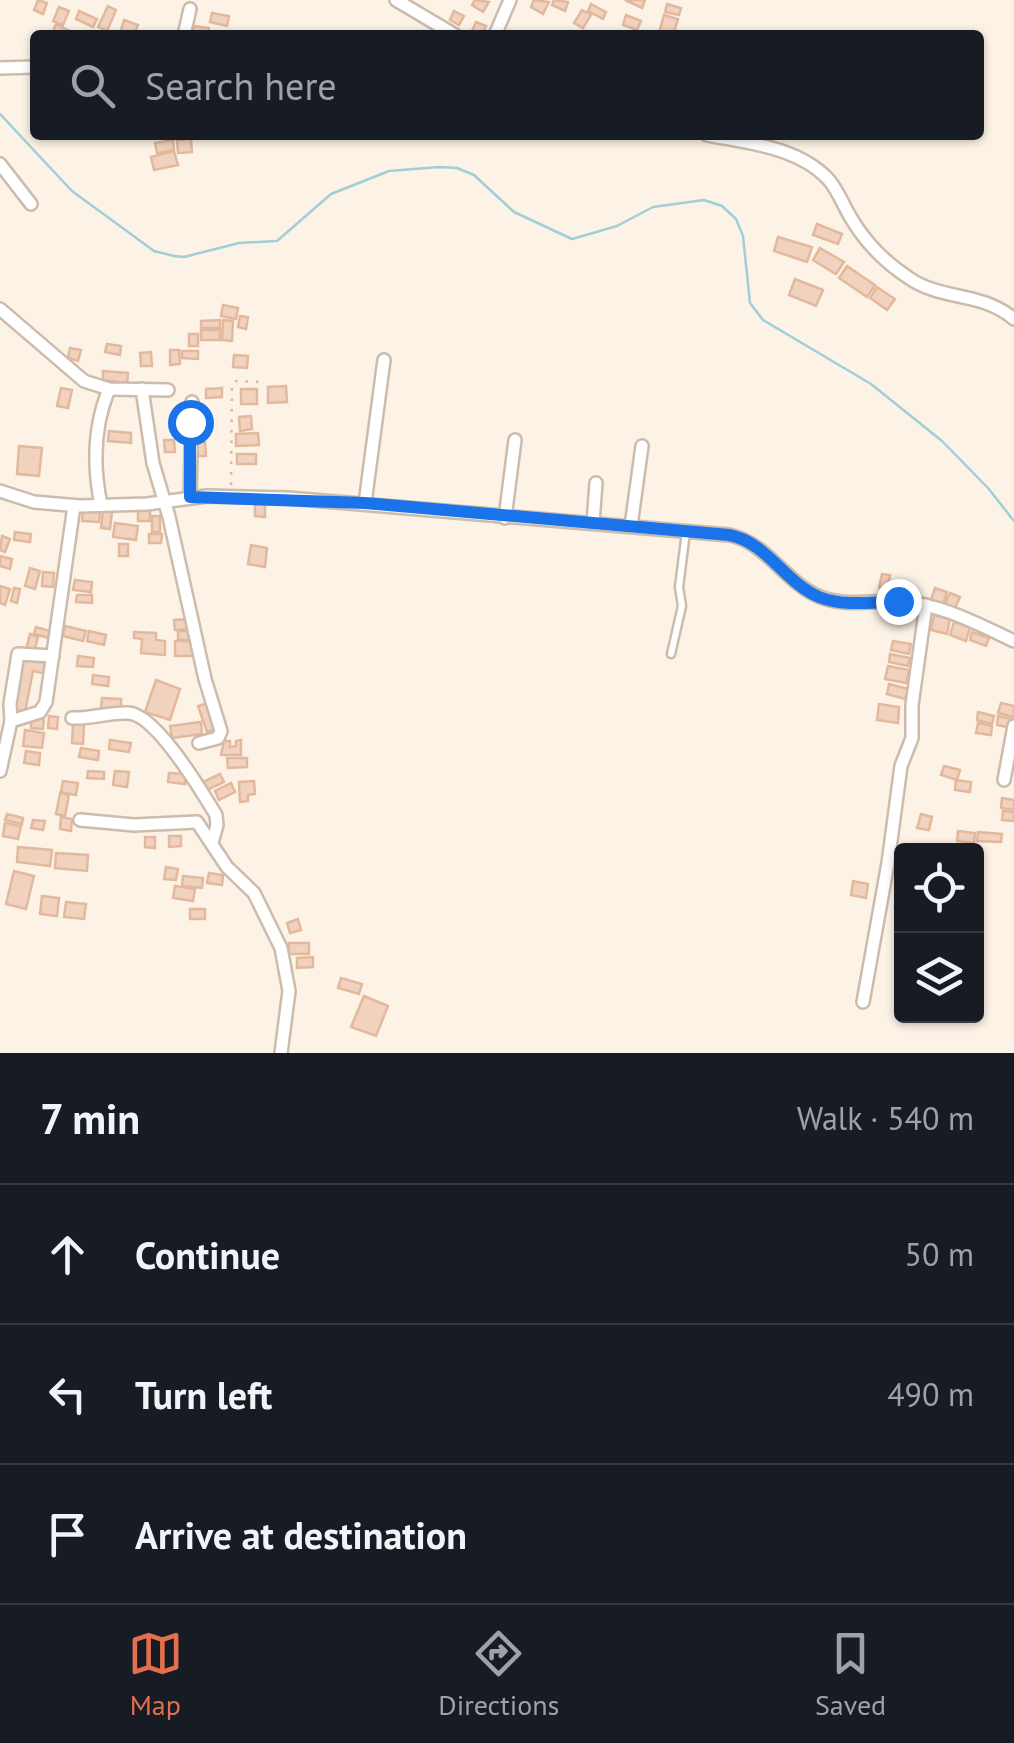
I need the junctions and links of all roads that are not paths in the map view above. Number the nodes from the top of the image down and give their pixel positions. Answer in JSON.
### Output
{"nodes":[{"id":1,"x":396,"y":0,"type":"edge"},
{"id":2,"x":510,"y":0,"type":"edge"},
{"id":3,"x":190,"y":9,"type":"dead end"},
{"id":4,"x":185,"y":30,"type":"edge"},
{"id":5,"x":447,"y":30,"type":"edge"},
{"id":6,"x":497,"y":30,"type":"edge"},
{"id":7,"x":30,"y":67,"type":"edge"},
{"id":8,"x":0,"y":68,"type":"edge"},
{"id":9,"x":735,"y":140,"type":"edge"},
{"id":10,"x":0,"y":164,"type":"edge"},
{"id":11,"x":31,"y":204,"type":"dead end"},
{"id":12,"x":0,"y":310,"type":"edge"},
{"id":13,"x":1014,"y":319,"type":"edge"},
{"id":14,"x":384,"y":360,"type":"dead end"},
{"id":15,"x":109,"y":389,"type":"junction"},
{"id":16,"x":142,"y":389,"type":"junction"},
{"id":17,"x":168,"y":390,"type":"dead end"},
{"id":18,"x":192,"y":402,"type":"dead end"},
{"id":19,"x":515,"y":440,"type":"dead end"},
{"id":20,"x":642,"y":446,"type":"dead end"},
{"id":21,"x":596,"y":483,"type":"dead end"},
{"id":22,"x":0,"y":491,"type":"edge"},
{"id":23,"x":190,"y":497,"type":"junction"},
{"id":24,"x":164,"y":501,"type":"junction"},
{"id":25,"x":365,"y":503,"type":"junction"},
{"id":26,"x":101,"y":505,"type":"junction"},
{"id":27,"x":74,"y":506,"type":"junction"},
{"id":28,"x":505,"y":518,"type":"junction"},
{"id":29,"x":593,"y":523,"type":"junction"},
{"id":30,"x":631,"y":526,"type":"junction"},
{"id":31,"x":686,"y":531,"type":"junction"},
{"id":32,"x":926,"y":605,"type":"junction"},
{"id":33,"x":1014,"y":641,"type":"edge"},
{"id":34,"x":671,"y":654,"type":"dead end"},
{"id":35,"x":52,"y":656,"type":"junction"},
{"id":36,"x":72,"y":718,"type":"dead end"},
{"id":37,"x":11,"y":721,"type":"junction"},
{"id":38,"x":1014,"y":726,"type":"edge"},
{"id":39,"x":200,"y":742,"type":"dead end"},
{"id":40,"x":0,"y":770,"type":"edge"},
{"id":41,"x":1004,"y":780,"type":"dead end"},
{"id":42,"x":80,"y":820,"type":"dead end"},
{"id":43,"x":212,"y":843,"type":"junction"},
{"id":44,"x":862,"y":1002,"type":"dead end"},
{"id":45,"x":281,"y":1053,"type":"edge"}],
"edges":[{"from":1,"to":5,"type":"street"},
{"from":2,"to":6,"type":"street"},
{"from":3,"to":4,"type":"street"},
{"from":7,"to":8,"type":"street"},
{"from":9,"to":13,"type":"street"},
{"from":10,"to":11,"type":"street"},
{"from":12,"to":15,"type":"street"},
{"from":14,"to":25,"type":"street"},
{"from":15,"to":16,"type":"street"},
{"from":15,"to":26,"type":"street"},
{"from":16,"to":17,"type":"street"},
{"from":16,"to":24,"type":"street"},
{"from":18,"to":23,"type":"street"},
{"from":19,"to":28,"type":"street"},
{"from":20,"to":30,"type":"street"},
{"from":21,"to":29,"type":"street"},
{"from":22,"to":27,"type":"street"},
{"from":23,"to":24,"type":"street"},
{"from":23,"to":25,"type":"street"},
{"from":24,"to":26,"type":"street"},
{"from":24,"to":39,"type":"street"},
{"from":25,"to":28,"type":"street"},
{"from":26,"to":27,"type":"street"},
{"from":27,"to":35,"type":"street"},
{"from":28,"to":29,"type":"street"},
{"from":29,"to":30,"type":"street"},
{"from":30,"to":31,"type":"street"},
{"from":31,"to":32,"type":"street"},
{"from":31,"to":34,"type":"lane"},
{"from":32,"to":33,"type":"street"},
{"from":32,"to":44,"type":"street"},
{"from":35,"to":37,"type":"street"},
{"from":35,"to":37,"type":"street"},
{"from":36,"to":43,"type":"street"},
{"from":37,"to":40,"type":"street"},
{"from":38,"to":41,"type":"street"},
{"from":42,"to":43,"type":"street"},
{"from":43,"to":45,"type":"street"}]}
